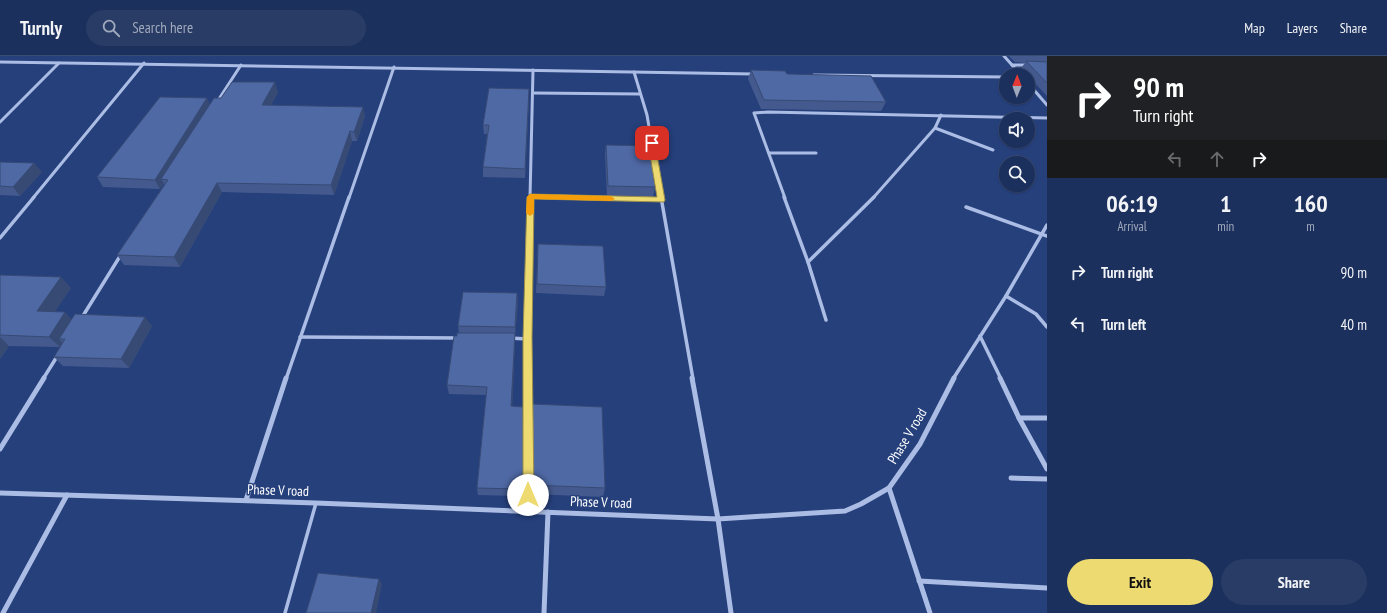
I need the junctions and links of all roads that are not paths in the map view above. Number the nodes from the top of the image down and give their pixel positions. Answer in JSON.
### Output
{"nodes":[{"id":1,"x":1004,"y":56,"type":"edge"},
{"id":2,"x":0,"y":62,"type":"edge"},
{"id":3,"x":59,"y":63,"type":"junction"},
{"id":4,"x":144,"y":63,"type":"junction"},
{"id":5,"x":241,"y":65,"type":"junction"},
{"id":6,"x":1012,"y":65,"type":"junction"},
{"id":7,"x":1033,"y":66,"type":"edge"},
{"id":8,"x":394,"y":67,"type":"junction"},
{"id":9,"x":1015,"y":68,"type":"edge"},
{"id":10,"x":533,"y":70,"type":"junction"},
{"id":11,"x":634,"y":72,"type":"junction"},
{"id":12,"x":758,"y":74,"type":"edge"},
{"id":13,"x":812,"y":75,"type":"edge"},
{"id":14,"x":999,"y":77,"type":"edge"},
{"id":15,"x":1035,"y":91,"type":"edge"},
{"id":16,"x":533,"y":93,"type":"junction"},
{"id":17,"x":640,"y":94,"type":"junction"},
{"id":18,"x":216,"y":104,"type":"edge"},
{"id":19,"x":1047,"y":105,"type":"edge"},
{"id":20,"x":941,"y":115,"type":"junction"},
{"id":21,"x":1047,"y":118,"type":"edge"},
{"id":22,"x":0,"y":122,"type":"edge"},
{"id":23,"x":935,"y":128,"type":"junction"},
{"id":24,"x":993,"y":150,"type":"dead end"},
{"id":25,"x":769,"y":153,"type":"junction"},
{"id":26,"x":816,"y":153,"type":"dead end"},
{"id":27,"x":530,"y":197,"type":"junction"},
{"id":28,"x":661,"y":200,"type":"junction"},
{"id":29,"x":966,"y":208,"type":"dead end"},
{"id":30,"x":1047,"y":225,"type":"edge"},
{"id":31,"x":1042,"y":235,"type":"junction"},
{"id":32,"x":1047,"y":236,"type":"edge"},
{"id":33,"x":0,"y":238,"type":"edge"},
{"id":34,"x":126,"y":247,"type":"edge"},
{"id":35,"x":808,"y":262,"type":"junction"},
{"id":36,"x":1006,"y":296,"type":"junction"},
{"id":37,"x":826,"y":320,"type":"dead end"},
{"id":38,"x":80,"y":321,"type":"edge"},
{"id":39,"x":1047,"y":326,"type":"edge"},
{"id":40,"x":980,"y":336,"type":"junction"},
{"id":41,"x":300,"y":337,"type":"junction"},
{"id":42,"x":465,"y":338,"type":"edge"},
{"id":43,"x":504,"y":338,"type":"edge"},
{"id":44,"x":527,"y":338,"type":"junction"},
{"id":45,"x":63,"y":348,"type":"edge"},
{"id":46,"x":1019,"y":418,"type":"junction"},
{"id":47,"x":1047,"y":418,"type":"edge"},
{"id":48,"x":0,"y":449,"type":"edge"},
{"id":49,"x":1047,"y":469,"type":"edge"},
{"id":50,"x":1011,"y":478,"type":"dead end"},
{"id":51,"x":1047,"y":479,"type":"edge"},
{"id":52,"x":889,"y":488,"type":"junction"},
{"id":53,"x":0,"y":493,"type":"edge"},
{"id":54,"x":66,"y":495,"type":"junction"},
{"id":55,"x":246,"y":500,"type":"junction"},
{"id":56,"x":316,"y":503,"type":"junction"},
{"id":57,"x":528,"y":511,"type":"junction"},
{"id":58,"x":548,"y":512,"type":"junction"},
{"id":59,"x":718,"y":519,"type":"junction"},
{"id":60,"x":919,"y":581,"type":"junction"},
{"id":61,"x":1047,"y":588,"type":"edge"},
{"id":62,"x":3,"y":613,"type":"edge"},
{"id":63,"x":285,"y":613,"type":"edge"},
{"id":64,"x":544,"y":613,"type":"edge"},
{"id":65,"x":731,"y":613,"type":"edge"},
{"id":66,"x":930,"y":613,"type":"edge"}],
"edges":[{"from":1,"to":6,"type":"street"},
{"from":2,"to":3,"type":"street"},
{"from":3,"to":4,"type":"street"},
{"from":3,"to":22,"type":"street"},
{"from":4,"to":5,"type":"street"},
{"from":4,"to":33,"type":"street"},
{"from":5,"to":8,"type":"street"},
{"from":5,"to":18,"type":"street"},
{"from":6,"to":7,"type":"street"},
{"from":6,"to":9,"type":"street"},
{"from":8,"to":10,"type":"street"},
{"from":8,"to":41,"type":"street"},
{"from":10,"to":11,"type":"street"},
{"from":10,"to":16,"type":"street"},
{"from":11,"to":12,"type":"street"},
{"from":11,"to":17,"type":"street"},
{"from":13,"to":14,"type":"street"},
{"from":15,"to":19,"type":"street"},
{"from":16,"to":17,"type":"street"},
{"from":16,"to":27,"type":"street"},
{"from":17,"to":28,"type":"street"},
{"from":20,"to":21,"type":"street"},
{"from":20,"to":23,"type":"street"},
{"from":20,"to":25,"type":"street"},
{"from":23,"to":24,"type":"street"},
{"from":23,"to":35,"type":"street"},
{"from":25,"to":26,"type":"street"},
{"from":25,"to":35,"type":"street"},
{"from":27,"to":28,"type":"street"},
{"from":27,"to":44,"type":"street"},
{"from":28,"to":59,"type":"street"},
{"from":29,"to":31,"type":"street"},
{"from":30,"to":31,"type":"street","name":"Phase V road"},
{"from":31,"to":32,"type":"street"},
{"from":31,"to":36,"type":"street","name":"Phase V road"},
{"from":34,"to":38,"type":"street"},
{"from":35,"to":37,"type":"street"},
{"from":36,"to":39,"type":"street"},
{"from":36,"to":40,"type":"street","name":"Phase V road"},
{"from":40,"to":46,"type":"street"},
{"from":40,"to":52,"type":"street","name":"Phase V road"},
{"from":41,"to":42,"type":"street"},
{"from":41,"to":55,"type":"street"},
{"from":43,"to":44,"type":"street"},
{"from":44,"to":57,"type":"street"},
{"from":45,"to":48,"type":"street"},
{"from":46,"to":47,"type":"street"},
{"from":46,"to":49,"type":"street"},
{"from":50,"to":51,"type":"street"},
{"from":52,"to":59,"type":"street","name":"Phase V road"},
{"from":52,"to":60,"type":"street"},
{"from":53,"to":54,"type":"street","name":"Phase V road"},
{"from":54,"to":55,"type":"street","name":"Phase V road"},
{"from":54,"to":62,"type":"street"},
{"from":55,"to":56,"type":"street","name":"Phase V road"},
{"from":56,"to":57,"type":"street","name":"Phase V road"},
{"from":56,"to":63,"type":"lane"},
{"from":57,"to":58,"type":"street","name":"Phase V road"},
{"from":58,"to":59,"type":"street","name":"Phase V road"},
{"from":58,"to":64,"type":"street"},
{"from":59,"to":65,"type":"street"},
{"from":60,"to":61,"type":"street"},
{"from":60,"to":66,"type":"street"}]}
